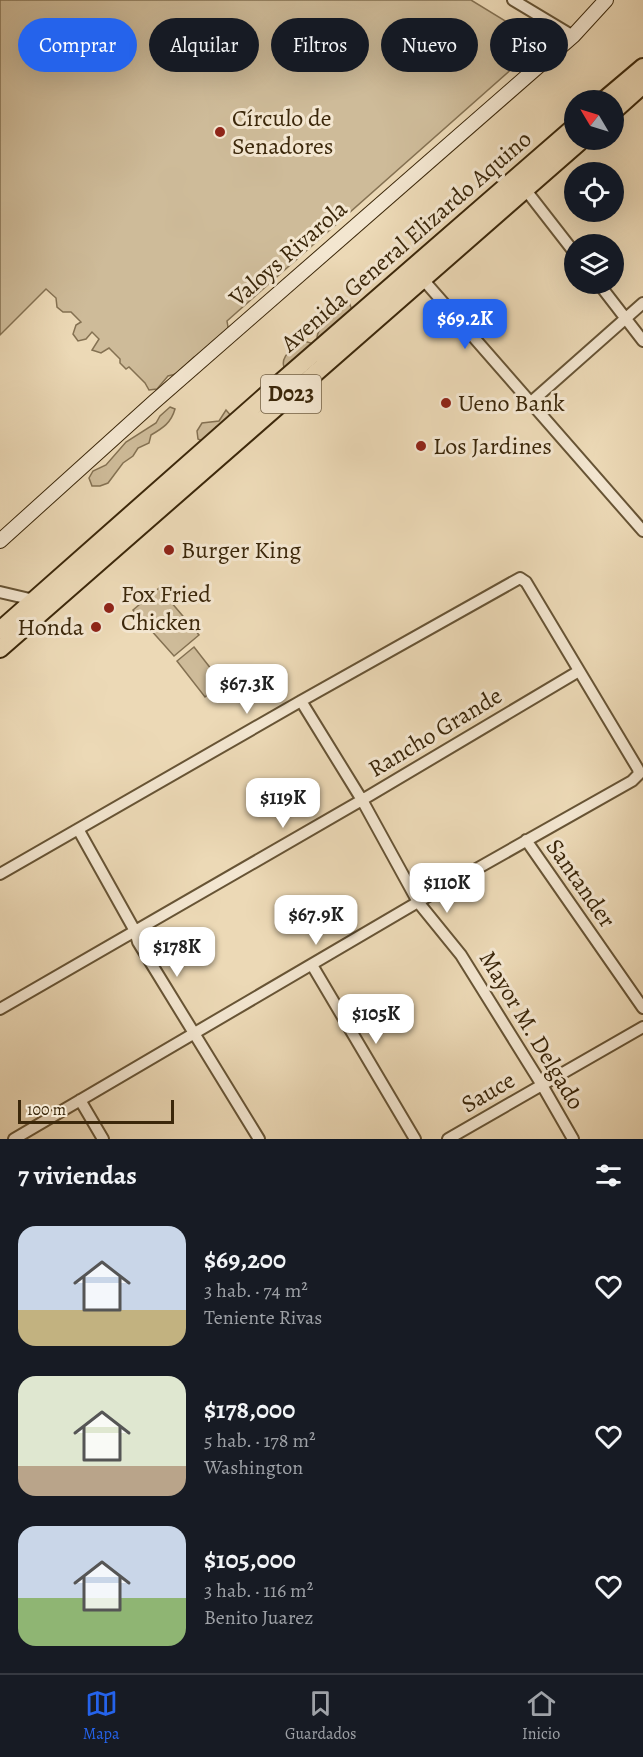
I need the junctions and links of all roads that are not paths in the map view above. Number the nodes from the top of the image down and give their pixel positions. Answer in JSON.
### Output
{"nodes":[{"id":1,"x":513,"y":0,"type":"edge"},
{"id":2,"x":606,"y":0,"type":"edge"},
{"id":3,"x":573,"y":36,"type":"junction"},
{"id":4,"x":643,"y":67,"type":"edge"},
{"id":5,"x":643,"y":86,"type":"edge"},
{"id":6,"x":616,"y":90,"type":"edge"},
{"id":7,"x":624,"y":102,"type":"edge"},
{"id":8,"x":564,"y":136,"type":"edge"},
{"id":9,"x":570,"y":150,"type":"edge"},
{"id":10,"x":525,"y":189,"type":"junction"},
{"id":11,"x":564,"y":239,"type":"edge"},
{"id":12,"x":418,"y":273,"type":"junction"},
{"id":13,"x":607,"y":294,"type":"edge"},
{"id":14,"x":643,"y":303,"type":"edge"},
{"id":15,"x":626,"y":318,"type":"junction"},
{"id":16,"x":643,"y":341,"type":"edge"},
{"id":17,"x":530,"y":403,"type":"junction"},
{"id":18,"x":643,"y":531,"type":"edge"},
{"id":19,"x":0,"y":541,"type":"edge"},
{"id":20,"x":0,"y":592,"type":"edge"},
{"id":21,"x":34,"y":600,"type":"junction"},
{"id":22,"x":0,"y":630,"type":"edge"},
{"id":23,"x":0,"y":649,"type":"edge"},
{"id":24,"x":579,"y":671,"type":"junction"},
{"id":25,"x":300,"y":701,"type":"junction"},
{"id":26,"x":362,"y":800,"type":"junction"},
{"id":27,"x":78,"y":829,"type":"junction"},
{"id":28,"x":526,"y":840,"type":"junction"},
{"id":29,"x":0,"y":874,"type":"edge"},
{"id":30,"x":418,"y":902,"type":"junction"},
{"id":31,"x":135,"y":930,"type":"junction"},
{"id":32,"x":312,"y":965,"type":"junction"},
{"id":33,"x":643,"y":1008,"type":"edge"},
{"id":34,"x":0,"y":1009,"type":"edge"},
{"id":35,"x":643,"y":1027,"type":"edge"},
{"id":36,"x":194,"y":1032,"type":"junction"},
{"id":37,"x":542,"y":1085,"type":"junction"},
{"id":38,"x":80,"y":1100,"type":"junction"},
{"id":39,"x":14,"y":1139,"type":"edge"},
{"id":40,"x":103,"y":1139,"type":"edge"},
{"id":41,"x":259,"y":1139,"type":"edge"},
{"id":42,"x":415,"y":1139,"type":"edge"},
{"id":43,"x":448,"y":1139,"type":"edge"},
{"id":44,"x":573,"y":1139,"type":"edge"}],
"edges":[{"from":1,"to":3,"type":"street"},
{"from":2,"to":3,"type":"street","name":"Valoys Rivarola"},
{"from":3,"to":19,"type":"street","name":"Valoys Rivarola"},
{"from":4,"to":6,"type":"main road"},
{"from":5,"to":7,"type":"main road"},
{"from":8,"to":12,"type":"main road","name":"Avenida General Elizardo Aquino","number":"D023"},
{"from":9,"to":10,"type":"main road","name":"Avenida General Elizardo Aquino","number":"D023"},
{"from":10,"to":11,"type":"street"},
{"from":10,"to":12,"type":"main road","name":"Avenida General Elizardo Aquino","number":"D023"},
{"from":12,"to":17,"type":"street"},
{"from":12,"to":21,"type":"main road","name":"Avenida General Elizardo Aquino","number":"D023"},
{"from":12,"to":23,"type":"main road","name":"Avenida General Elizardo Aquino","number":"D023"},
{"from":13,"to":15,"type":"street"},
{"from":14,"to":15,"type":"street"},
{"from":15,"to":16,"type":"street"},
{"from":15,"to":17,"type":"street"},
{"from":17,"to":18,"type":"street"},
{"from":20,"to":21,"type":"street"},
{"from":21,"to":22,"type":"main road","name":"Avenida General Elizardo Aquino","number":"D023"},
{"from":24,"to":25,"type":"street"},
{"from":24,"to":26,"type":"street","name":"Rancho Grande"},
{"from":24,"to":28,"type":"street"},
{"from":25,"to":26,"type":"street","name":"Mayor M. Delgado"},
{"from":25,"to":27,"type":"street"},
{"from":26,"to":30,"type":"street","name":"Mayor M. Delgado"},
{"from":26,"to":31,"type":"street","name":"Rancho Grande"},
{"from":27,"to":29,"type":"street"},
{"from":27,"to":31,"type":"street"},
{"from":28,"to":30,"type":"street"},
{"from":28,"to":33,"type":"street","name":"Santander"},
{"from":30,"to":32,"type":"street"},
{"from":30,"to":37,"type":"street","name":"Mayor M. Delgado"},
{"from":31,"to":34,"type":"street","name":"Rancho Grande"},
{"from":31,"to":36,"type":"street"},
{"from":32,"to":36,"type":"street"},
{"from":32,"to":42,"type":"street"},
{"from":35,"to":37,"type":"street","name":"Sauce"},
{"from":36,"to":38,"type":"street"},
{"from":36,"to":41,"type":"street"},
{"from":37,"to":43,"type":"street","name":"Sauce"},
{"from":37,"to":44,"type":"street","name":"Mayor M. Delgado"},
{"from":38,"to":39,"type":"street"},
{"from":38,"to":40,"type":"street"}]}
